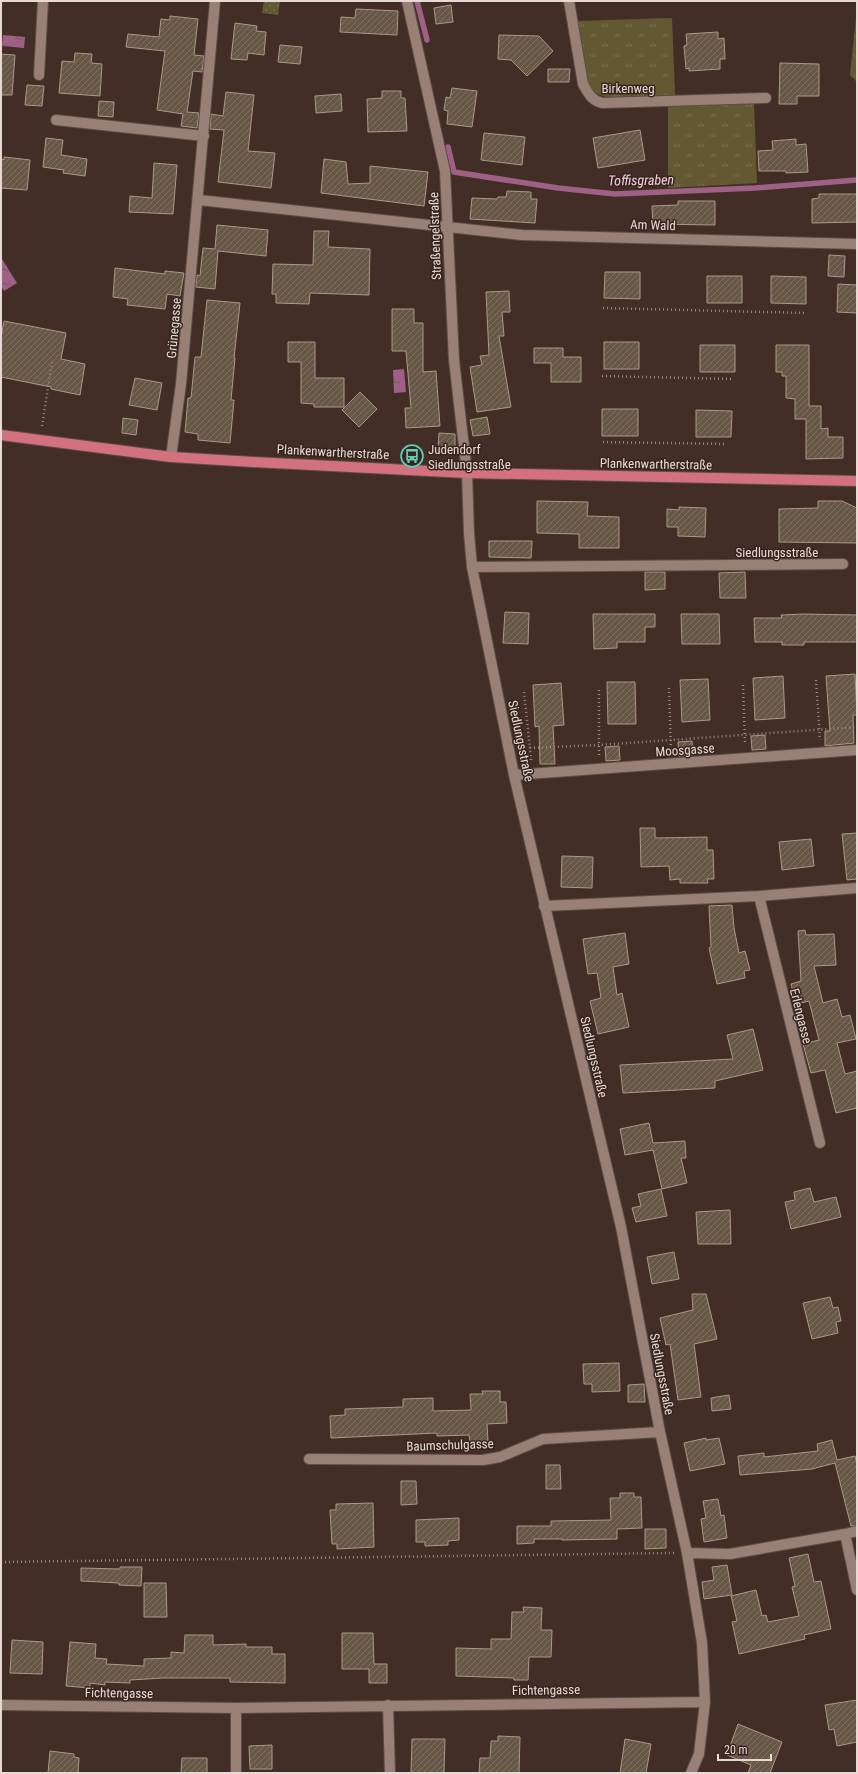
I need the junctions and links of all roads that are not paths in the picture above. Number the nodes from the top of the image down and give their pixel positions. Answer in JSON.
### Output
{"nodes":[{"id":1,"x":44,"y":1,"type":"edge"},
{"id":2,"x":215,"y":1,"type":"edge"},
{"id":3,"x":407,"y":1,"type":"edge"},
{"id":4,"x":569,"y":1,"type":"edge"},
{"id":5,"x":39,"y":75,"type":"dead end"},
{"id":6,"x":766,"y":98,"type":"dead end"},
{"id":7,"x":56,"y":120,"type":"dead end"},
{"id":8,"x":204,"y":136,"type":"junction"},
{"id":9,"x":199,"y":200,"type":"junction"},
{"id":10,"x":449,"y":228,"type":"junction"},
{"id":11,"x":857,"y":244,"type":"edge"},
{"id":12,"x":1,"y":435,"type":"edge"},
{"id":13,"x":171,"y":457,"type":"junction"},
{"id":14,"x":467,"y":473,"type":"junction"},
{"id":15,"x":857,"y":481,"type":"edge"},
{"id":16,"x":842,"y":564,"type":"dead end"},
{"id":17,"x":472,"y":567,"type":"junction"},
{"id":18,"x":857,"y":750,"type":"edge"},
{"id":19,"x":514,"y":775,"type":"junction"},
{"id":20,"x":857,"y":888,"type":"edge"},
{"id":21,"x":759,"y":896,"type":"junction"},
{"id":22,"x":544,"y":906,"type":"junction"},
{"id":23,"x":820,"y":1143,"type":"dead end"},
{"id":24,"x":660,"y":1432,"type":"junction"},
{"id":25,"x":309,"y":1459,"type":"dead end"},
{"id":26,"x":857,"y":1531,"type":"edge"},
{"id":27,"x":845,"y":1534,"type":"junction"},
{"id":28,"x":687,"y":1553,"type":"junction"},
{"id":29,"x":857,"y":1590,"type":"edge"},
{"id":30,"x":705,"y":1702,"type":"junction"},
{"id":31,"x":1,"y":1705,"type":"edge"},
{"id":32,"x":388,"y":1705,"type":"junction"},
{"id":33,"x":236,"y":1708,"type":"junction"},
{"id":34,"x":236,"y":1773,"type":"edge"},
{"id":35,"x":390,"y":1773,"type":"edge"},
{"id":36,"x":691,"y":1773,"type":"edge"}],
"edges":[{"from":1,"to":5,"type":"street"},
{"from":2,"to":8,"type":"street","name":"Grünegasse"},
{"from":3,"to":10,"type":"street","name":"Straßengelstraße"},
{"from":4,"to":6,"type":"street","name":"Birkenweg"},
{"from":7,"to":8,"type":"street"},
{"from":8,"to":9,"type":"street","name":"Grünegasse"},
{"from":9,"to":10,"type":"street"},
{"from":9,"to":13,"type":"street","name":"Grünegasse"},
{"from":10,"to":11,"type":"street","name":"Am Wald"},
{"from":10,"to":14,"type":"street","name":"Straßengelstraße"},
{"from":12,"to":13,"type":"main road","name":"Plankenwartherstraße"},
{"from":13,"to":14,"type":"main road","name":"Plankenwartherstraße"},
{"from":14,"to":15,"type":"main road","name":"Plankenwartherstraße"},
{"from":14,"to":17,"type":"street","name":"Siedlungsstraße"},
{"from":16,"to":17,"type":"street","name":"Siedlungsstraße"},
{"from":17,"to":19,"type":"street","name":"Siedlungsstraße"},
{"from":18,"to":19,"type":"street","name":"Moosgasse"},
{"from":19,"to":22,"type":"street","name":"Siedlungsstraße"},
{"from":20,"to":21,"type":"street"},
{"from":21,"to":22,"type":"street"},
{"from":21,"to":23,"type":"street","name":"Erlengasse"},
{"from":22,"to":24,"type":"street","name":"Siedlungsstraße"},
{"from":24,"to":25,"type":"street","name":"Baumschulgasse"},
{"from":24,"to":28,"type":"street","name":"Siedlungsstraße"},
{"from":26,"to":27,"type":"street"},
{"from":27,"to":28,"type":"street"},
{"from":27,"to":29,"type":"street"},
{"from":28,"to":30,"type":"street","name":"Siedlungsstraße"},
{"from":30,"to":32,"type":"street","name":"Fichtengasse"},
{"from":30,"to":36,"type":"street","name":"Siedlungsstraße"},
{"from":31,"to":33,"type":"street","name":"Fichtengasse"},
{"from":32,"to":33,"type":"street","name":"Fichtengasse"},
{"from":32,"to":35,"type":"street"},
{"from":33,"to":34,"type":"street"}]}
